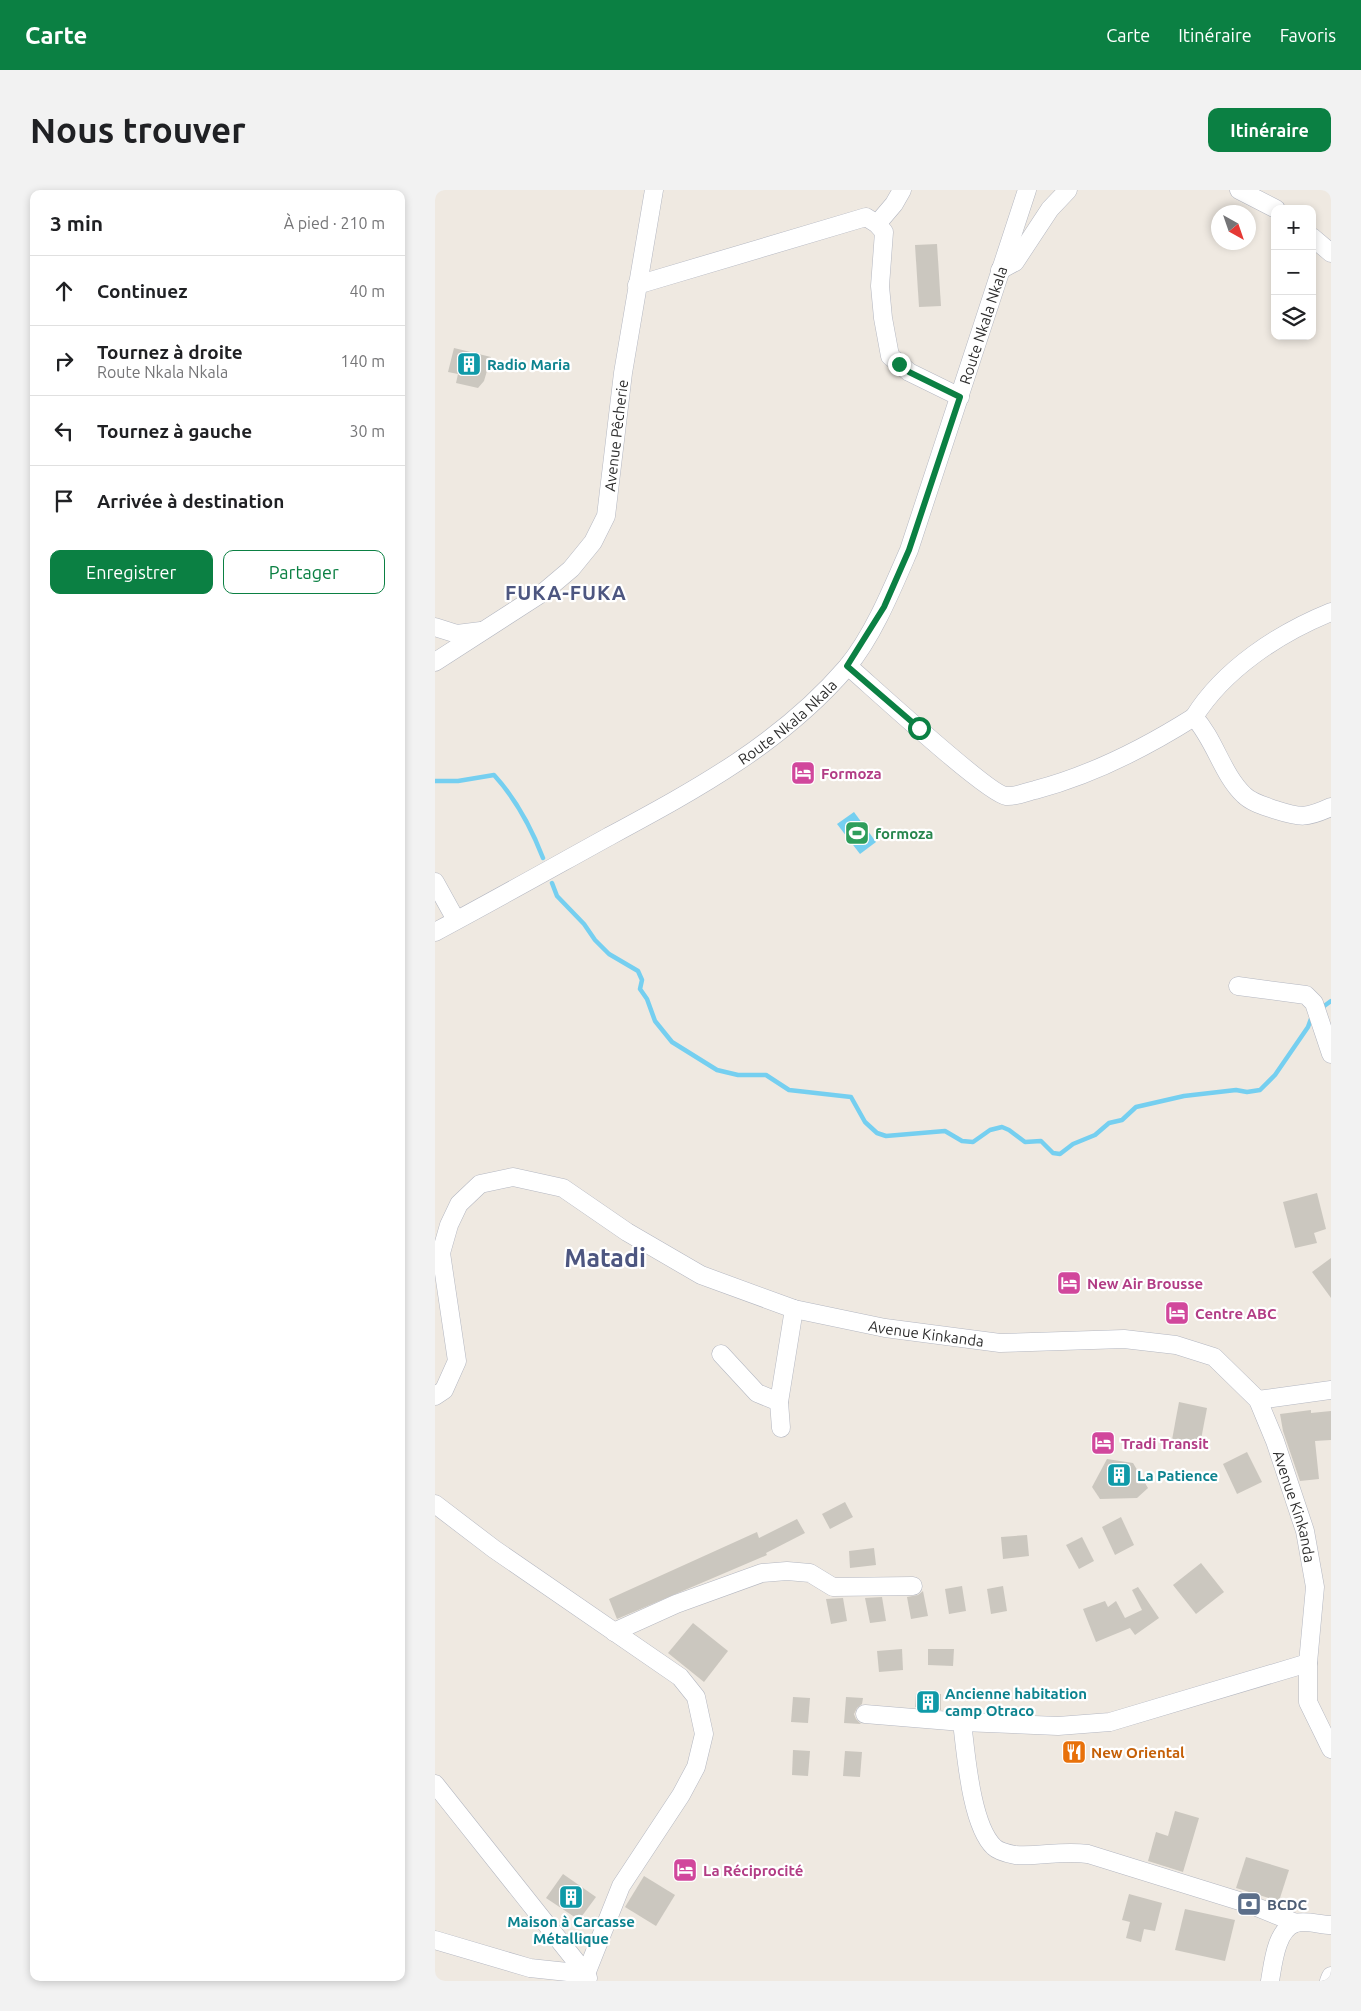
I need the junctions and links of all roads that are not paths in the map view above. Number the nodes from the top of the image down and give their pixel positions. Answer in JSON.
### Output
{"nodes":[{"id":1,"x":654,"y":190,"type":"edge"},
{"id":2,"x":902,"y":190,"type":"edge"},
{"id":3,"x":1027,"y":190,"type":"edge"},
{"id":4,"x":1068,"y":190,"type":"edge"},
{"id":5,"x":1239,"y":190,"type":"edge"},
{"id":6,"x":1271,"y":206,"type":"edge"},
{"id":7,"x":877,"y":224,"type":"junction"},
{"id":8,"x":1316,"y":240,"type":"edge"},
{"id":9,"x":1331,"y":253,"type":"edge"},
{"id":10,"x":1000,"y":270,"type":"junction"},
{"id":11,"x":637,"y":285,"type":"junction"},
{"id":12,"x":960,"y":397,"type":"junction"},
{"id":13,"x":1331,"y":612,"type":"edge"},
{"id":14,"x":435,"y":626,"type":"edge"},
{"id":15,"x":488,"y":630,"type":"junction"},
{"id":16,"x":435,"y":662,"type":"edge"},
{"id":17,"x":847,"y":666,"type":"junction"},
{"id":18,"x":1194,"y":717,"type":"junction"},
{"id":19,"x":1331,"y":807,"type":"edge"},
{"id":20,"x":435,"y":882,"type":"edge"},
{"id":21,"x":456,"y":920,"type":"junction"},
{"id":22,"x":435,"y":932,"type":"edge"},
{"id":23,"x":1238,"y":986,"type":"dead end"},
{"id":24,"x":1331,"y":1054,"type":"edge"},
{"id":25,"x":794,"y":1310,"type":"junction"},
{"id":26,"x":721,"y":1354,"type":"dead end"},
{"id":27,"x":1331,"y":1390,"type":"edge"},
{"id":28,"x":435,"y":1396,"type":"edge"},
{"id":29,"x":1258,"y":1400,"type":"junction"},
{"id":30,"x":779,"y":1402,"type":"junction"},
{"id":31,"x":781,"y":1428,"type":"dead end"},
{"id":32,"x":435,"y":1504,"type":"edge"},
{"id":33,"x":913,"y":1586,"type":"dead end"},
{"id":34,"x":614,"y":1632,"type":"junction"},
{"id":35,"x":1309,"y":1663,"type":"junction"},
{"id":36,"x":865,"y":1714,"type":"dead end"},
{"id":37,"x":962,"y":1722,"type":"junction"},
{"id":38,"x":1331,"y":1749,"type":"edge"},
{"id":39,"x":435,"y":1784,"type":"edge"},
{"id":40,"x":1296,"y":1923,"type":"junction"},
{"id":41,"x":1331,"y":1925,"type":"edge"},
{"id":42,"x":435,"y":1940,"type":"edge"},
{"id":43,"x":1331,"y":1976,"type":"edge"},
{"id":44,"x":588,"y":1978,"type":"edge"},
{"id":45,"x":1270,"y":1981,"type":"edge"},
{"id":46,"x":1329,"y":1981,"type":"edge"}],
"edges":[{"from":1,"to":11,"type":"street","name":"Avenue Pêcherie"},
{"from":2,"to":7,"type":"street"},
{"from":3,"to":10,"type":"street","name":"Route Nkala Nkala"},
{"from":4,"to":10,"type":"street"},
{"from":5,"to":6,"type":"street"},
{"from":7,"to":11,"type":"street"},
{"from":7,"to":12,"type":"street"},
{"from":8,"to":9,"type":"street"},
{"from":10,"to":12,"type":"street","name":"Route Nkala Nkala"},
{"from":11,"to":15,"type":"street","name":"Avenue Pêcherie"},
{"from":12,"to":17,"type":"street","name":"Route Nkala Nkala"},
{"from":13,"to":18,"type":"street"},
{"from":14,"to":15,"type":"street"},
{"from":15,"to":16,"type":"street","name":"Avenue Pêcherie"},
{"from":17,"to":18,"type":"street"},
{"from":17,"to":21,"type":"street","name":"Route Nkala Nkala"},
{"from":18,"to":19,"type":"street"},
{"from":20,"to":21,"type":"street"},
{"from":21,"to":22,"type":"street","name":"Route Nkala Nkala"},
{"from":23,"to":24,"type":"street"},
{"from":25,"to":28,"type":"street","name":"Avenue Kinkanda"},
{"from":25,"to":29,"type":"street","name":"Avenue Kinkanda"},
{"from":25,"to":30,"type":"street"},
{"from":26,"to":30,"type":"street"},
{"from":27,"to":29,"type":"street"},
{"from":29,"to":35,"type":"street","name":"Avenue Kinkanda"},
{"from":30,"to":31,"type":"street"},
{"from":32,"to":34,"type":"street"},
{"from":33,"to":34,"type":"street"},
{"from":34,"to":44,"type":"street"},
{"from":35,"to":37,"type":"street"},
{"from":35,"to":38,"type":"street","name":"Avenue Kinkanda"},
{"from":36,"to":37,"type":"street"},
{"from":37,"to":40,"type":"street"},
{"from":39,"to":44,"type":"street"},
{"from":40,"to":41,"type":"street"},
{"from":40,"to":45,"type":"street"},
{"from":42,"to":44,"type":"street"},
{"from":43,"to":46,"type":"street"}]}
